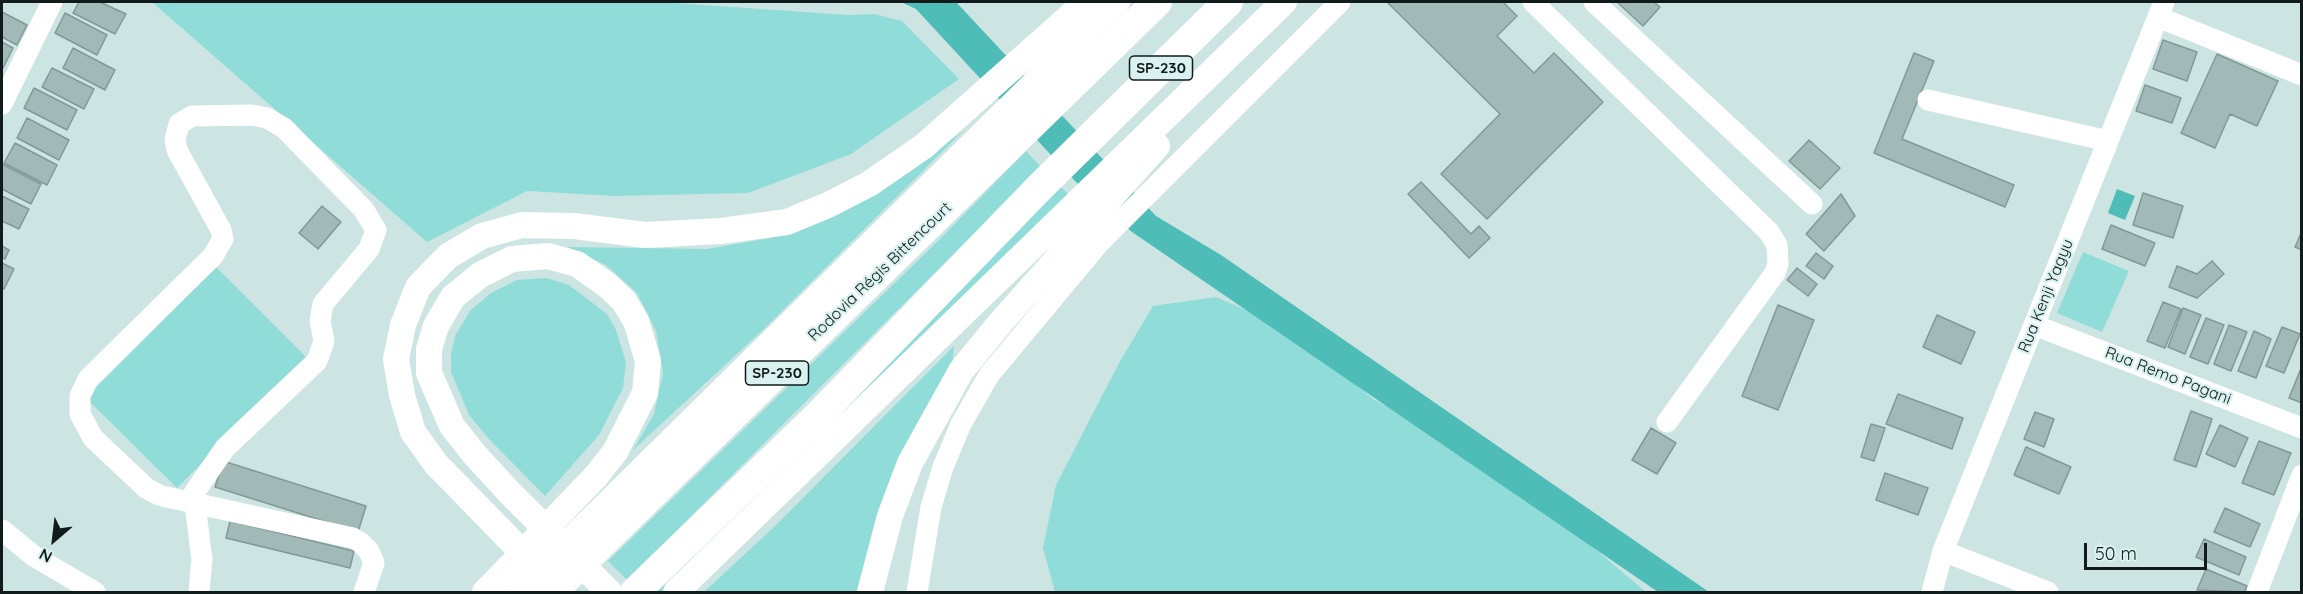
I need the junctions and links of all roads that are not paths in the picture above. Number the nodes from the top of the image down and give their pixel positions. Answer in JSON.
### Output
{"nodes":[{"id":1,"x":52,"y":2,"type":"edge"},
{"id":2,"x":1086,"y":2,"type":"edge"},
{"id":3,"x":1118,"y":2,"type":"edge"},
{"id":4,"x":1157,"y":2,"type":"edge"},
{"id":5,"x":1228,"y":2,"type":"edge"},
{"id":6,"x":1286,"y":2,"type":"edge"},
{"id":7,"x":1340,"y":2,"type":"edge"},
{"id":8,"x":1533,"y":2,"type":"edge"},
{"id":9,"x":1594,"y":2,"type":"edge"},
{"id":10,"x":2161,"y":9,"type":"edge"},
{"id":11,"x":2301,"y":75,"type":"edge"},
{"id":12,"x":1045,"y":92,"type":"junction"},
{"id":13,"x":1928,"y":100,"type":"dead end"},
{"id":14,"x":2,"y":104,"type":"edge"},
{"id":15,"x":2108,"y":141,"type":"junction"},
{"id":16,"x":992,"y":144,"type":"junction"},
{"id":17,"x":1132,"y":178,"type":"junction"},
{"id":18,"x":1812,"y":204,"type":"dead end"},
{"id":19,"x":1082,"y":230,"type":"junction"},
{"id":20,"x":2034,"y":325,"type":"junction"},
{"id":21,"x":1667,"y":423,"type":"dead end"},
{"id":22,"x":2301,"y":428,"type":"edge"},
{"id":23,"x":2301,"y":475,"type":"edge"},
{"id":24,"x":195,"y":503,"type":"junction"},
{"id":25,"x":2,"y":530,"type":"edge"},
{"id":26,"x":1943,"y":551,"type":"junction"},
{"id":27,"x":95,"y":592,"type":"edge"},
{"id":28,"x":199,"y":592,"type":"edge"},
{"id":29,"x":364,"y":592,"type":"edge"},
{"id":30,"x":485,"y":592,"type":"edge"},
{"id":31,"x":518,"y":592,"type":"edge"},
{"id":32,"x":552,"y":592,"type":"edge"},
{"id":33,"x":561,"y":592,"type":"edge"},
{"id":34,"x":609,"y":592,"type":"edge"},
{"id":35,"x":635,"y":592,"type":"edge"},
{"id":36,"x":676,"y":592,"type":"edge"},
{"id":37,"x":870,"y":592,"type":"edge"},
{"id":38,"x":917,"y":592,"type":"edge"},
{"id":39,"x":1932,"y":592,"type":"edge"},
{"id":40,"x":2048,"y":592,"type":"edge"},
{"id":41,"x":2258,"y":592,"type":"edge"}],
"edges":[{"from":1,"to":14,"type":"street"},
{"from":2,"to":33,"type":"main road"},
{"from":3,"to":12,"type":"main road"},
{"from":4,"to":12,"type":"highway","name":"Rodovia Régis Bittencourt","number":"SP-230"},
{"from":5,"to":35,"type":"highway","number":"SP-230"},
{"from":6,"to":17,"type":"main road"},
{"from":7,"to":17,"type":"street"},
{"from":8,"to":21,"type":"street"},
{"from":9,"to":18,"type":"street"},
{"from":10,"to":11,"type":"street"},
{"from":10,"to":15,"type":"street","name":"Rua Kenji Yagyu"},
{"from":12,"to":16,"type":"highway","name":"Rodovia Régis Bittencourt","number":"SP-230"},
{"from":13,"to":15,"type":"street"},
{"from":15,"to":20,"type":"street","name":"Rua Kenji Yagyu"},
{"from":16,"to":31,"type":"main road"},
{"from":16,"to":32,"type":"highway","name":"Rodovia Régis Bittencourt","number":"SP-230"},
{"from":17,"to":19,"type":"main road"},
{"from":19,"to":36,"type":"main road"},
{"from":19,"to":37,"type":"main road"},
{"from":19,"to":38,"type":"street"},
{"from":20,"to":22,"type":"street","name":"Rua Remo Pagani"},
{"from":20,"to":26,"type":"street","name":"Rua Kenji Yagyu"},
{"from":23,"to":41,"type":"street"},
{"from":24,"to":24,"type":"street"},
{"from":24,"to":28,"type":"street"},
{"from":24,"to":29,"type":"street"},
{"from":25,"to":27,"type":"street"},
{"from":26,"to":39,"type":"street","name":"Rua Kenji Yagyu"},
{"from":26,"to":40,"type":"street"},
{"from":30,"to":34,"type":"main road"}]}
